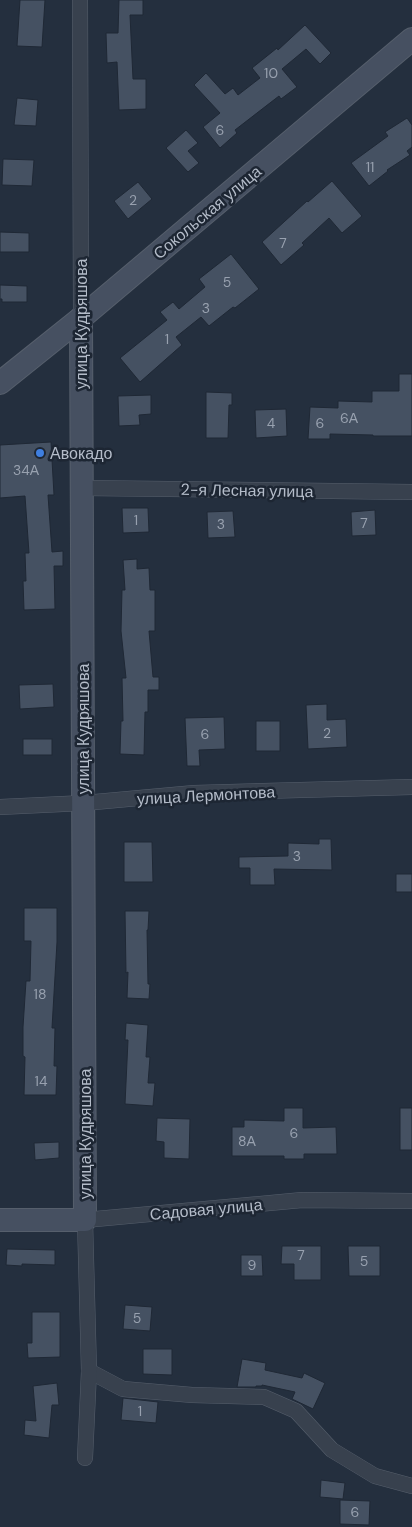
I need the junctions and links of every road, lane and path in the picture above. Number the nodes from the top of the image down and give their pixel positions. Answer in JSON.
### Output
{"nodes":[{"id":1,"x":80,"y":0,"type":"edge"},
{"id":2,"x":412,"y":39,"type":"edge"},
{"id":3,"x":81,"y":318,"type":"junction"},
{"id":4,"x":0,"y":383,"type":"edge"},
{"id":5,"x":82,"y":488,"type":"junction"},
{"id":6,"x":412,"y":492,"type":"edge"},
{"id":7,"x":412,"y":787,"type":"edge"},
{"id":8,"x":84,"y":803,"type":"junction"},
{"id":9,"x":0,"y":807,"type":"edge"},
{"id":10,"x":412,"y":1201,"type":"edge"},
{"id":11,"x":0,"y":1220,"type":"edge"},
{"id":12,"x":85,"y":1220,"type":"junction"},
{"id":13,"x":89,"y":1371,"type":"junction"},
{"id":14,"x":84,"y":1458,"type":"dead end"},
{"id":15,"x":412,"y":1486,"type":"edge"}],
"edges":[{"from":1,"to":3,"type":"street","name":"улица Кудряшова"},
{"from":2,"to":3,"type":"street","name":"Сокольская улица"},
{"from":3,"to":4,"type":"street","name":"Сокольская улица"},
{"from":3,"to":5,"type":"street","name":"улица Кудряшова"},
{"from":5,"to":6,"type":"street","name":"2-я Лесная улица"},
{"from":5,"to":8,"type":"street","name":"улица Кудряшова"},
{"from":7,"to":8,"type":"street","name":"улица Лермонтова"},
{"from":8,"to":9,"type":"street","name":"улица Лермонтова"},
{"from":8,"to":12,"type":"street","name":"улица Кудряшова"},
{"from":10,"to":12,"type":"street","name":"Садовая улица"},
{"from":11,"to":12,"type":"street","name":"Садовая улица"},
{"from":12,"to":13,"type":"street","name":"улица Кудряшова"},
{"from":13,"to":14,"type":"street","name":"улица Кудряшова"},
{"from":13,"to":15,"type":"street"}]}
